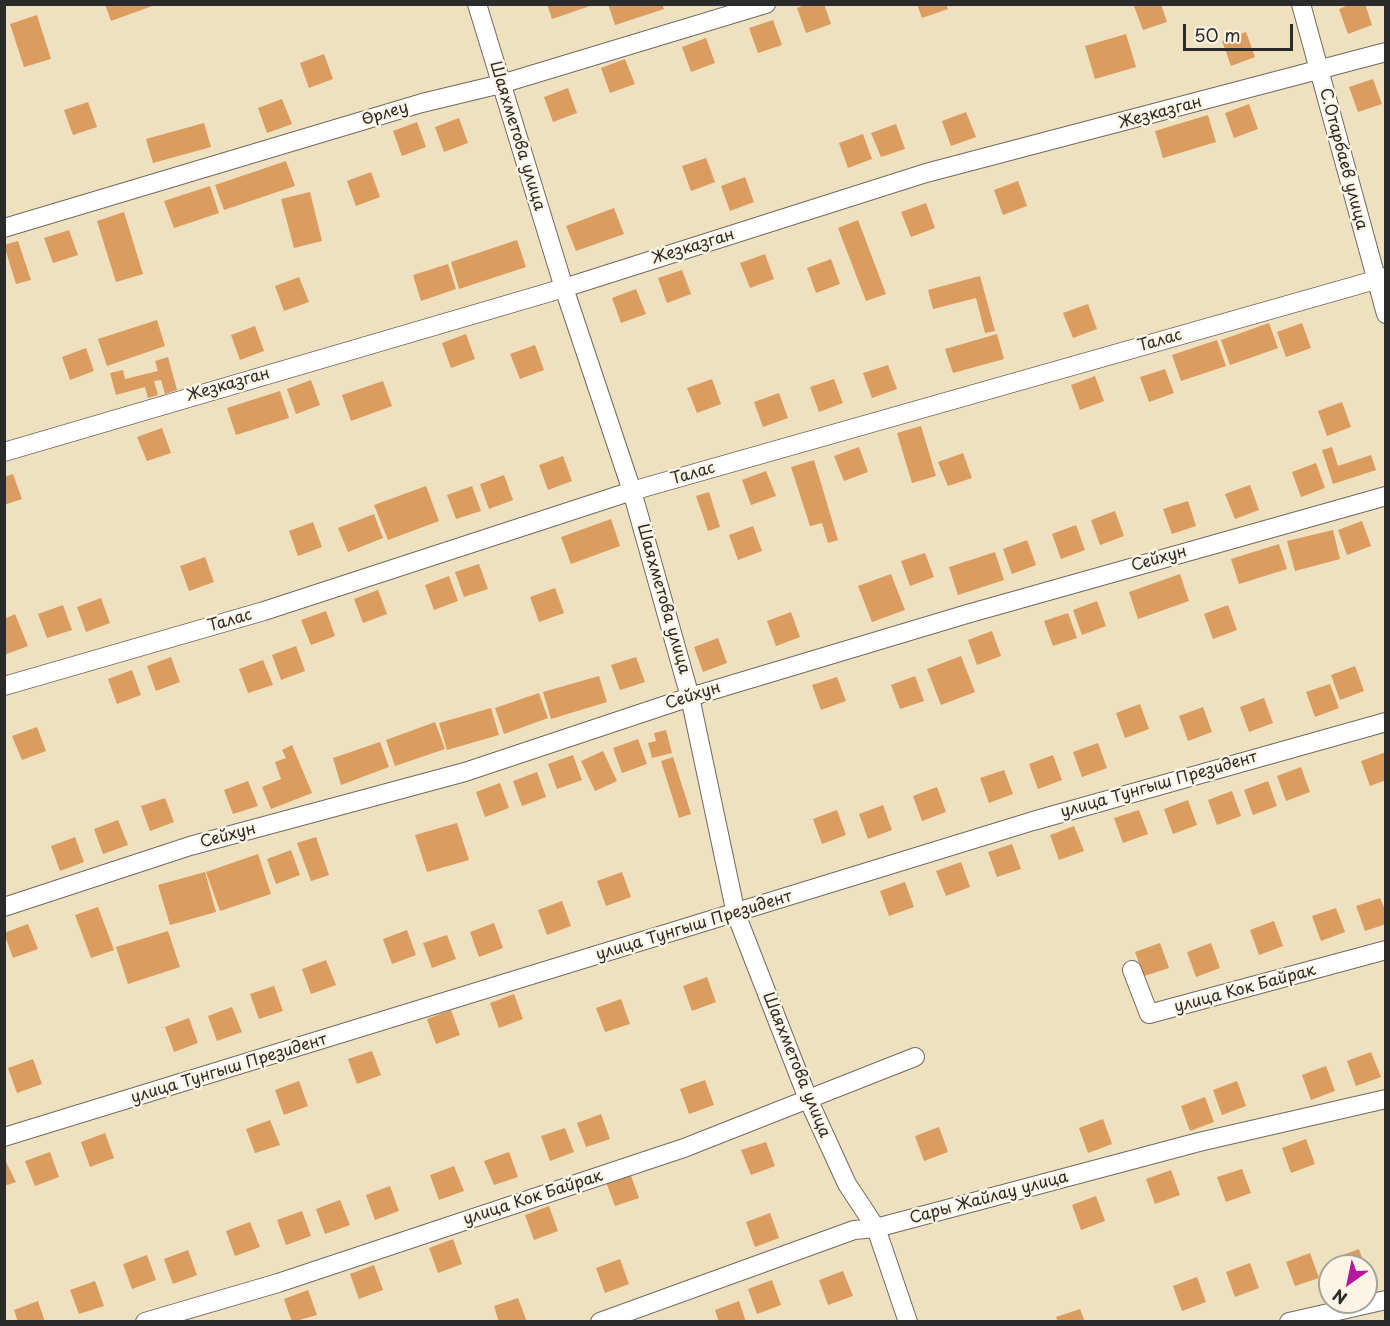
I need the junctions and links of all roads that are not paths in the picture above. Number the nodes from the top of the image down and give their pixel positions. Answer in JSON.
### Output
{"nodes":[{"id":1,"x":477,"y":4,"type":"edge"},
{"id":2,"x":766,"y":4,"type":"edge"},
{"id":3,"x":1301,"y":4,"type":"edge"},
{"id":4,"x":1386,"y":52,"type":"edge"},
{"id":5,"x":1319,"y":71,"type":"junction"},
{"id":6,"x":501,"y":84,"type":"junction"},
{"id":7,"x":4,"y":228,"type":"edge"},
{"id":8,"x":1381,"y":278,"type":"edge"},
{"id":9,"x":564,"y":288,"type":"junction"},
{"id":10,"x":1386,"y":314,"type":"edge"},
{"id":11,"x":4,"y":452,"type":"edge"},
{"id":12,"x":632,"y":491,"type":"junction"},
{"id":13,"x":1386,"y":496,"type":"edge"},
{"id":14,"x":4,"y":686,"type":"edge"},
{"id":15,"x":690,"y":697,"type":"junction"},
{"id":16,"x":1386,"y":723,"type":"edge"},
{"id":17,"x":4,"y":907,"type":"edge"},
{"id":18,"x":736,"y":914,"type":"junction"},
{"id":19,"x":1386,"y":950,"type":"edge"},
{"id":20,"x":1132,"y":970,"type":"dead end"},
{"id":21,"x":915,"y":1057,"type":"dead end"},
{"id":22,"x":808,"y":1099,"type":"junction"},
{"id":23,"x":1386,"y":1099,"type":"edge"},
{"id":24,"x":4,"y":1137,"type":"edge"},
{"id":25,"x":876,"y":1228,"type":"junction"},
{"id":26,"x":1386,"y":1300,"type":"edge"},
{"id":27,"x":145,"y":1322,"type":"edge"},
{"id":28,"x":600,"y":1322,"type":"edge"},
{"id":29,"x":908,"y":1322,"type":"edge"},
{"id":30,"x":1289,"y":1322,"type":"edge"}],
"edges":[{"from":1,"to":6,"type":"street","name":"Шаяхметова улица"},
{"from":2,"to":6,"type":"street","name":"Өрлеу"},
{"from":3,"to":5,"type":"street","name":"С.Отарбаев улица"},
{"from":4,"to":5,"type":"street","name":"Жезказган"},
{"from":5,"to":8,"type":"street","name":"С.Отарбаев улица"},
{"from":5,"to":9,"type":"street","name":"Жезказган"},
{"from":6,"to":7,"type":"street","name":"Өрлеу"},
{"from":6,"to":9,"type":"street","name":"Шаяхметова улица"},
{"from":8,"to":10,"type":"street","name":"С.Отарбаев улица"},
{"from":8,"to":12,"type":"street","name":"Талас"},
{"from":9,"to":11,"type":"street","name":"Жезказган"},
{"from":9,"to":12,"type":"street","name":"Шаяхметова улица"},
{"from":12,"to":14,"type":"street","name":"Талас"},
{"from":12,"to":15,"type":"street","name":"Шаяхметова улица"},
{"from":13,"to":15,"type":"street","name":"Сейхун"},
{"from":15,"to":17,"type":"street","name":"Сейхун"},
{"from":15,"to":18,"type":"street","name":"Шаяхметова улица"},
{"from":16,"to":18,"type":"street","name":"улица Тунгыш Президент"},
{"from":18,"to":22,"type":"street","name":"Шаяхметова улица"},
{"from":18,"to":24,"type":"street","name":"улица Тунгыш Президент"},
{"from":19,"to":20,"type":"street","name":"улица Кок Байрак"},
{"from":21,"to":22,"type":"street","name":"улица Кок Байрак"},
{"from":22,"to":25,"type":"street","name":"Шаяхметова улица"},
{"from":22,"to":27,"type":"street","name":"улица Кок Байрак"},
{"from":23,"to":25,"type":"street","name":"Сары Жайлау улица"},
{"from":25,"to":28,"type":"street","name":"Сары Жайлау улица"},
{"from":25,"to":29,"type":"street","name":"Шаяхметова улица"},
{"from":26,"to":30,"type":"street"}]}
